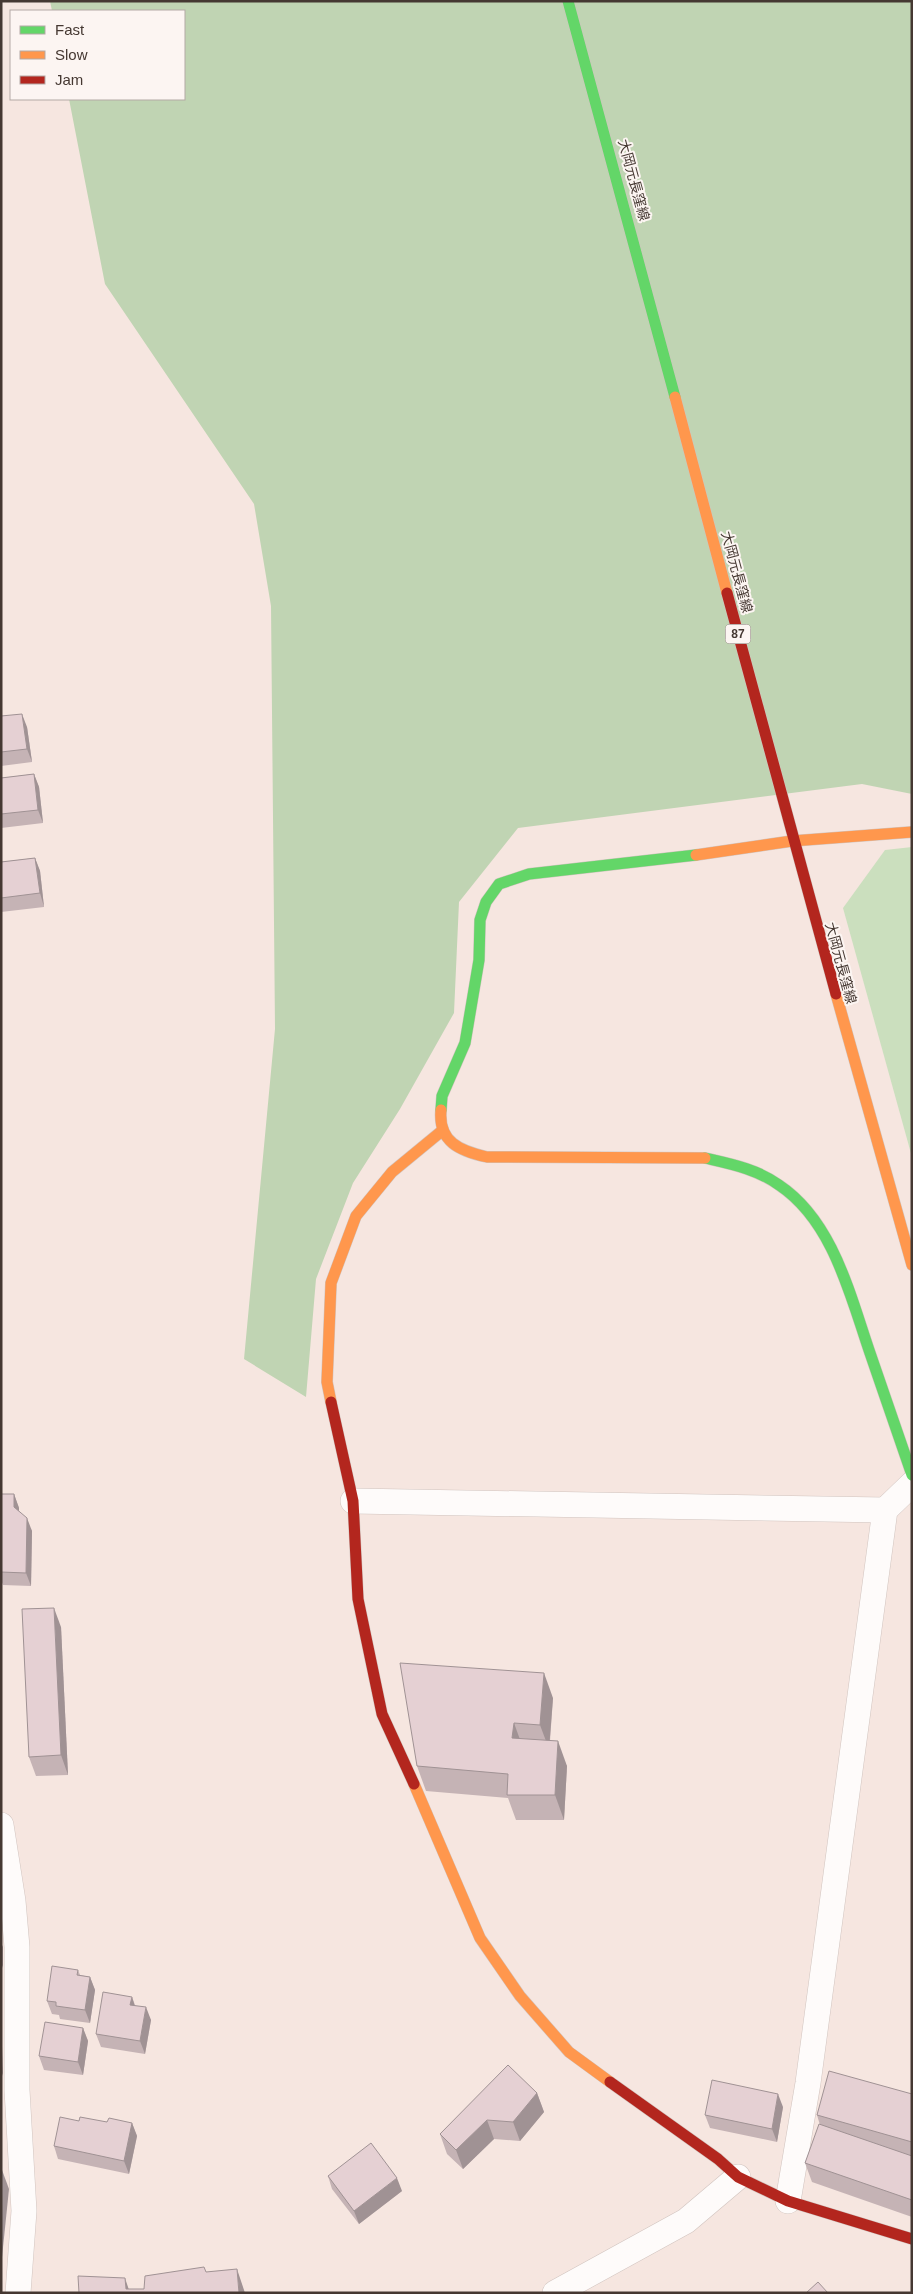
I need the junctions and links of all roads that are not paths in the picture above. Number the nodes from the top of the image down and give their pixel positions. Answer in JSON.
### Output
{"nodes":[{"id":1,"x":568,"y":1,"type":"edge"},
{"id":2,"x":912,"y":832,"type":"edge"},
{"id":3,"x":792,"y":841,"type":"junction"},
{"id":4,"x":444,"y":1130,"type":"junction"},
{"id":5,"x":912,"y":1265,"type":"edge"},
{"id":6,"x":912,"y":1475,"type":"edge"},
{"id":7,"x":912,"y":1484,"type":"edge"},
{"id":8,"x":354,"y":1500,"type":"junction"},
{"id":9,"x":885,"y":1510,"type":"junction"},
{"id":10,"x":1,"y":1826,"type":"edge"},
{"id":11,"x":9,"y":2091,"type":"edge"},
{"id":12,"x":738,"y":2177,"type":"junction"},
{"id":13,"x":788,"y":2200,"type":"junction"},
{"id":14,"x":912,"y":2240,"type":"edge"},
{"id":15,"x":18,"y":2293,"type":"edge"},
{"id":16,"x":555,"y":2293,"type":"edge"}],
"edges":[{"from":1,"to":3,"type":"street","name":"大岡元長窪線","number":"87"},
{"from":2,"to":3,"type":"street"},
{"from":3,"to":4,"type":"street"},
{"from":3,"to":5,"type":"street","name":"大岡元長窪線","number":"87"},
{"from":4,"to":6,"type":"street"},
{"from":4,"to":8,"type":"street"},
{"from":7,"to":9,"type":"street"},
{"from":8,"to":9,"type":"street"},
{"from":8,"to":12,"type":"street"},
{"from":9,"to":13,"type":"street"},
{"from":10,"to":11,"type":"street"},
{"from":11,"to":15,"type":"street"},
{"from":12,"to":13,"type":"street"},
{"from":12,"to":16,"type":"street"},
{"from":13,"to":14,"type":"street"}]}
